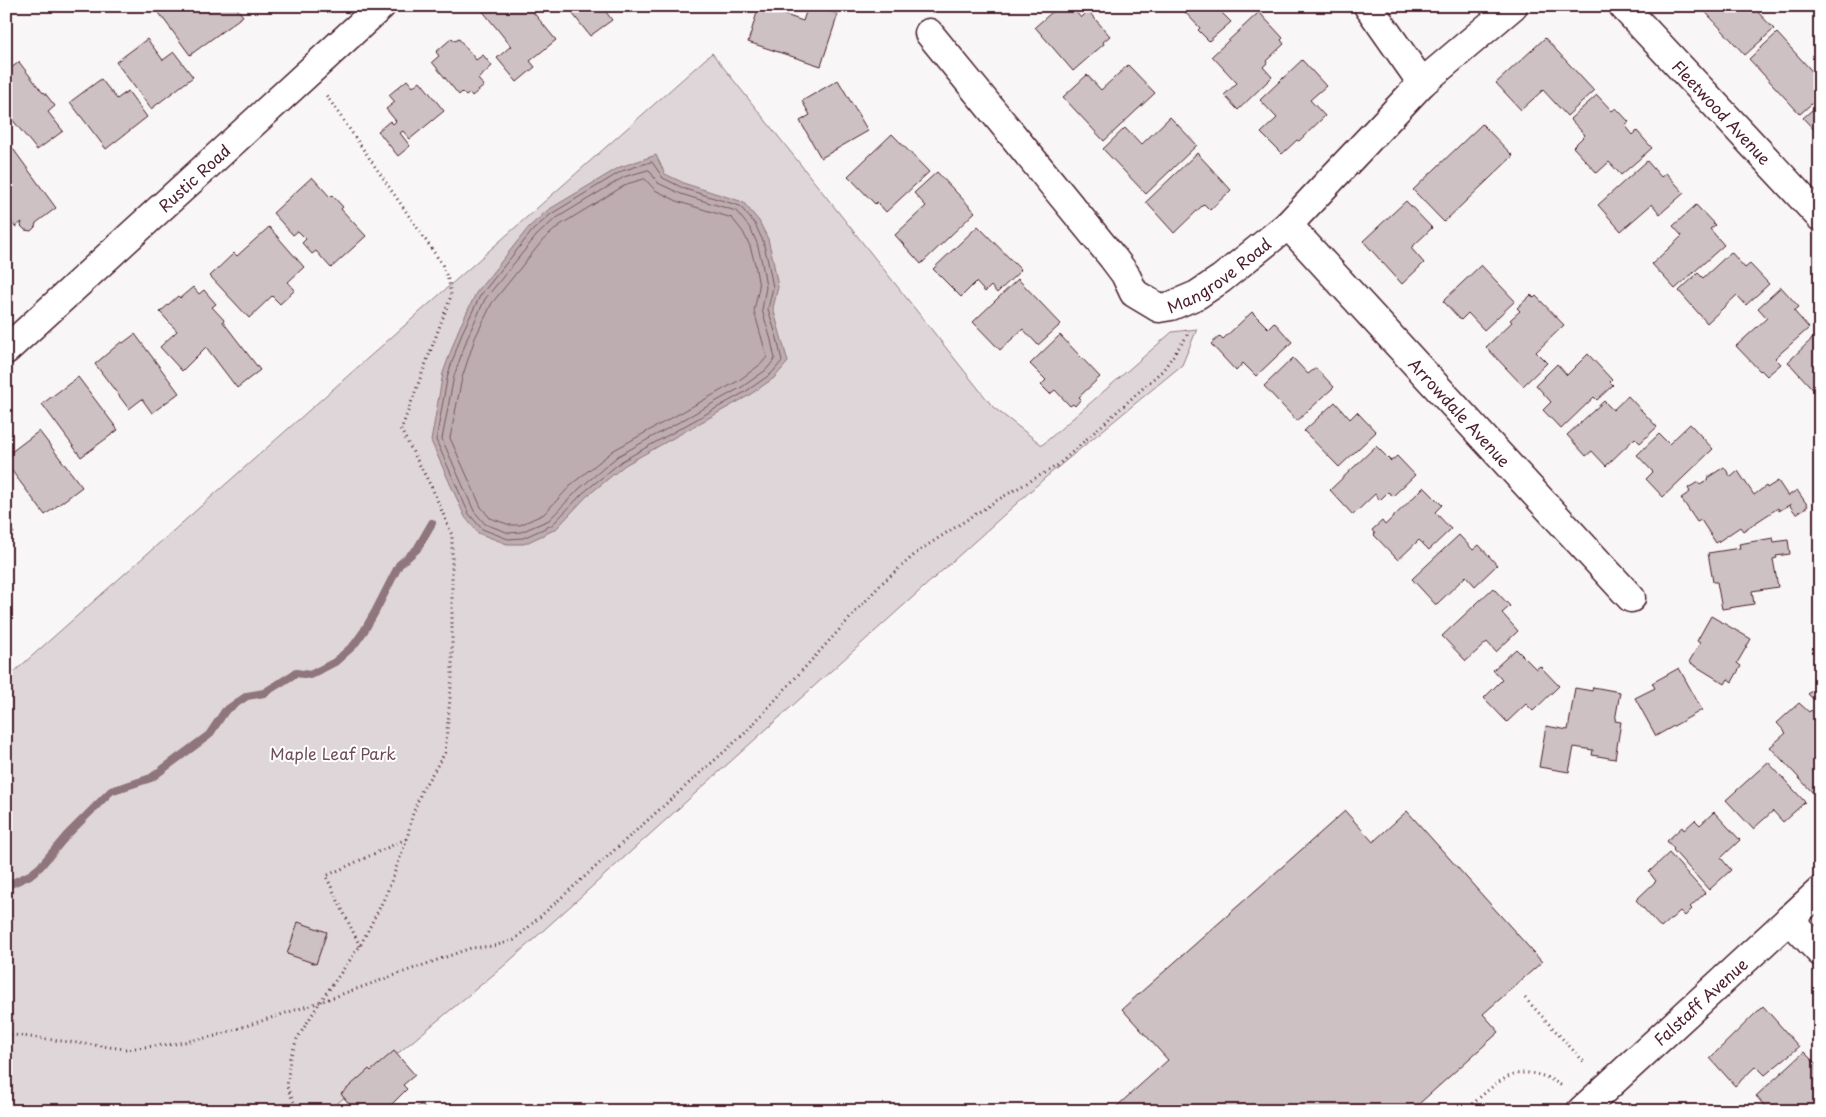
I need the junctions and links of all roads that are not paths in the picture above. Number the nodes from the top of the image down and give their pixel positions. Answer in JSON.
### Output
{"nodes":[{"id":1,"x":381,"y":6,"type":"edge"},
{"id":2,"x":1368,"y":6,"type":"edge"},
{"id":3,"x":1513,"y":6,"type":"edge"},
{"id":4,"x":1623,"y":6,"type":"edge"},
{"id":5,"x":929,"y":33,"type":"dead end"},
{"id":6,"x":1422,"y":83,"type":"junction"},
{"id":7,"x":1820,"y":217,"type":"edge"},
{"id":8,"x":1288,"y":225,"type":"junction"},
{"id":9,"x":6,"y":350,"type":"edge"},
{"id":10,"x":1631,"y":598,"type":"dead end"},
{"id":11,"x":1820,"y":890,"type":"edge"},
{"id":12,"x":1789,"y":919,"type":"junction"},
{"id":13,"x":1820,"y":952,"type":"edge"},
{"id":14,"x":1581,"y":1111,"type":"edge"}],
"edges":[{"from":1,"to":9,"type":"street","name":"Rustic Road"},
{"from":2,"to":6,"type":"street"},
{"from":3,"to":6,"type":"street","name":"Mangrove Road"},
{"from":4,"to":7,"type":"street","name":"Fleetwood Avenue"},
{"from":5,"to":8,"type":"street","name":"Mangrove Road"},
{"from":6,"to":8,"type":"street","name":"Mangrove Road"},
{"from":8,"to":10,"type":"street","name":"Arrowdale Avenue"},
{"from":11,"to":12,"type":"street","name":"Falstaff Avenue"},
{"from":12,"to":13,"type":"street"},
{"from":12,"to":14,"type":"street","name":"Falstaff Avenue"}]}
